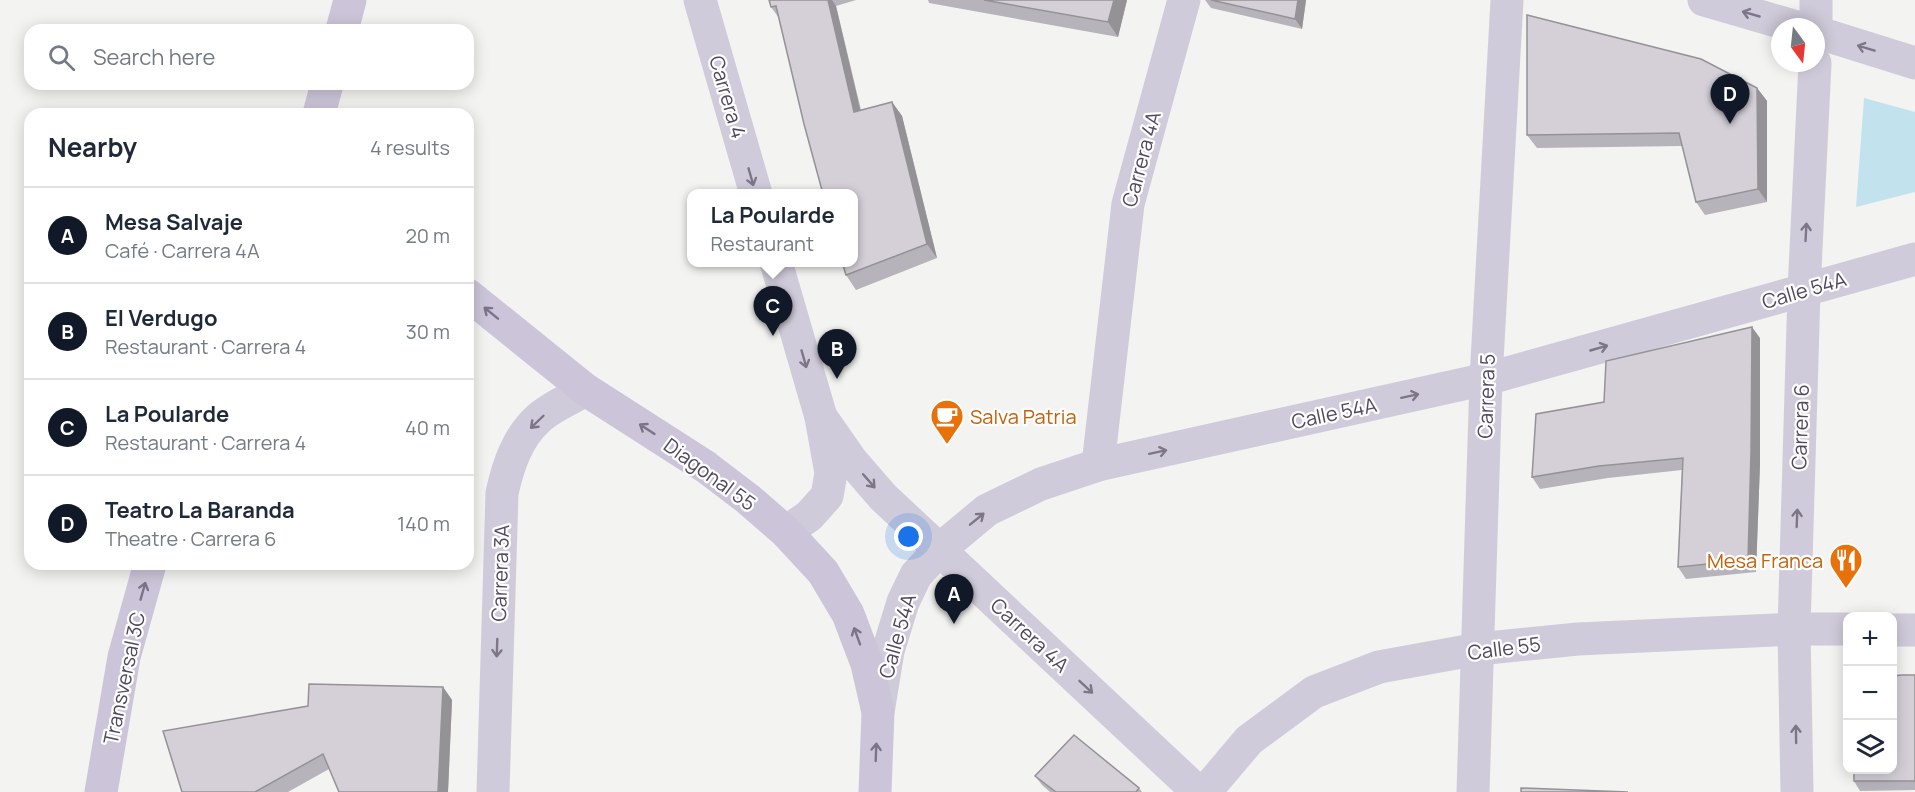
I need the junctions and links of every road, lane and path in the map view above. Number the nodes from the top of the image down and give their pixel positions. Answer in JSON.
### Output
{"nodes":[{"id":1,"x":350,"y":0,"type":"edge"},
{"id":2,"x":700,"y":0,"type":"edge"},
{"id":3,"x":1184,"y":0,"type":"edge"},
{"id":4,"x":1507,"y":0,"type":"edge"},
{"id":5,"x":1704,"y":0,"type":"edge"},
{"id":6,"x":1816,"y":0,"type":"edge"},
{"id":7,"x":1816,"y":18,"type":"edge"},
{"id":8,"x":1771,"y":19,"type":"edge"},
{"id":9,"x":344,"y":24,"type":"edge"},
{"id":10,"x":1825,"y":34,"type":"edge"},
{"id":11,"x":1915,"y":63,"type":"edge"},
{"id":12,"x":1815,"y":72,"type":"edge"},
{"id":13,"x":325,"y":90,"type":"edge"},
{"id":14,"x":341,"y":90,"type":"edge"},
{"id":15,"x":320,"y":108,"type":"edge"},
{"id":16,"x":344,"y":108,"type":"edge"},
{"id":17,"x":755,"y":189,"type":"edge"},
{"id":18,"x":1915,"y":259,"type":"edge"},
{"id":19,"x":777,"y":267,"type":"edge"},
{"id":20,"x":1804,"y":291,"type":"junction"},
{"id":21,"x":474,"y":300,"type":"edge"},
{"id":22,"x":1486,"y":379,"type":"junction"},
{"id":23,"x":586,"y":390,"type":"junction"},
{"id":24,"x":821,"y":417,"type":"junction"},
{"id":25,"x":1098,"y":465,"type":"junction"},
{"id":26,"x":786,"y":532,"type":"junction"},
{"id":27,"x":939,"y":550,"type":"junction"},
{"id":28,"x":148,"y":570,"type":"edge"},
{"id":29,"x":1794,"y":628,"type":"junction"},
{"id":30,"x":1843,"y":629,"type":"edge"},
{"id":31,"x":1897,"y":630,"type":"edge"},
{"id":32,"x":1915,"y":630,"type":"edge"},
{"id":33,"x":1478,"y":649,"type":"junction"},
{"id":34,"x":878,"y":712,"type":"junction"},
{"id":35,"x":101,"y":792,"type":"edge"},
{"id":36,"x":493,"y":792,"type":"edge"},
{"id":37,"x":875,"y":792,"type":"edge"},
{"id":38,"x":1197,"y":792,"type":"edge"},
{"id":39,"x":1205,"y":792,"type":"edge"},
{"id":40,"x":1473,"y":792,"type":"edge"},
{"id":41,"x":1797,"y":792,"type":"edge"}],
"edges":[{"from":1,"to":9,"type":"street"},
{"from":2,"to":17,"type":"street","name":"Carrera 4","one_way":true},
{"from":3,"to":25,"type":"street","name":"Carrera 4A"},
{"from":4,"to":22,"type":"street","name":"Carrera 5"},
{"from":8,"to":5,"type":"street","one_way":true},
{"from":6,"to":7,"type":"street"},
{"from":11,"to":10,"type":"street","one_way":true},
{"from":20,"to":12,"type":"street","name":"Carrera 6","one_way":true},
{"from":13,"to":15,"type":"street"},
{"from":14,"to":16,"type":"street"},
{"from":18,"to":20,"type":"street","name":"Calle 54A"},
{"from":19,"to":24,"type":"street","one_way":true},
{"from":22,"to":20,"type":"street","name":"Calle 54A","one_way":true},
{"from":29,"to":20,"type":"street","name":"Carrera 6","one_way":true},
{"from":23,"to":21,"type":"street","name":"Diagonal 55","one_way":true},
{"from":25,"to":22,"type":"street","name":"Calle 54A","one_way":true},
{"from":22,"to":33,"type":"street","name":"Carrera 5"},
{"from":26,"to":23,"type":"street","name":"Diagonal 55","one_way":true},
{"from":23,"to":36,"type":"street","name":"Carrera 3A","one_way":true},
{"from":24,"to":26,"type":"street"},
{"from":24,"to":27,"type":"street","name":"Carrera 4A","one_way":true},
{"from":27,"to":25,"type":"street","name":"Calle 54A","one_way":true},
{"from":34,"to":26,"type":"street","name":"Diagonal 55","one_way":true},
{"from":27,"to":34,"type":"street","name":"Calle 54A"},
{"from":27,"to":38,"type":"street","name":"Carrera 4A","one_way":true},
{"from":35,"to":28,"type":"street","name":"Transversal 3C","one_way":true},
{"from":29,"to":30,"type":"street","name":"Calle 55"},
{"from":29,"to":33,"type":"street","name":"Calle 55"},
{"from":41,"to":29,"type":"street","name":"Carrera 6","one_way":true},
{"from":31,"to":32,"type":"street"},
{"from":33,"to":39,"type":"street","name":"Calle 55"},
{"from":33,"to":40,"type":"street","name":"Carrera 5"},
{"from":37,"to":34,"type":"street","one_way":true}]}
